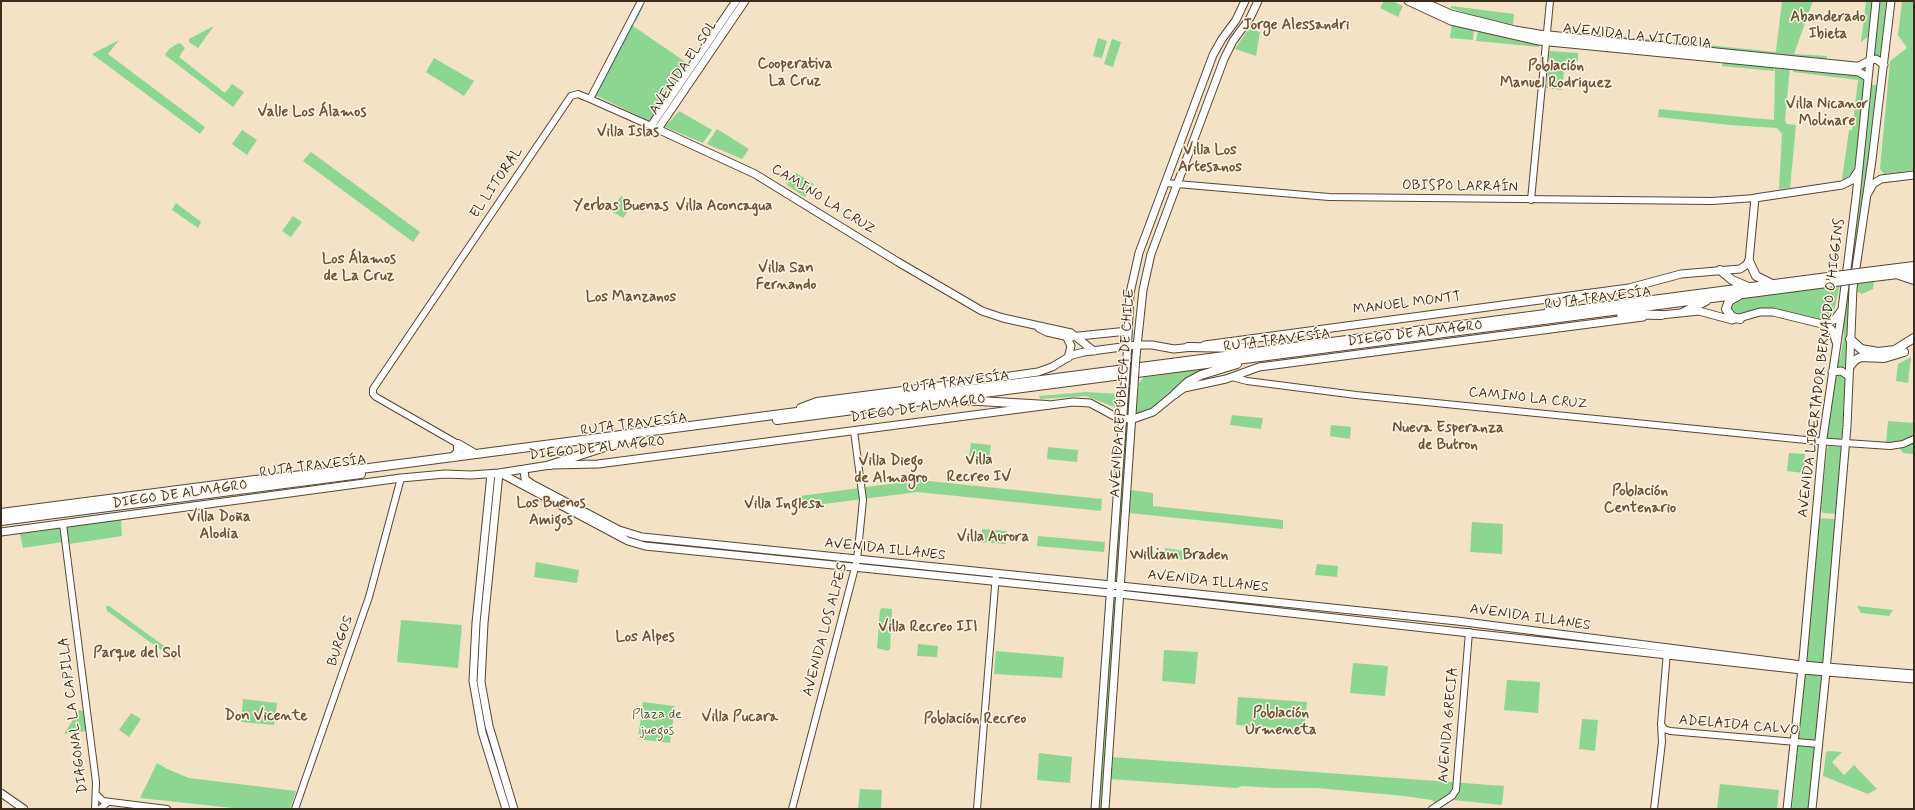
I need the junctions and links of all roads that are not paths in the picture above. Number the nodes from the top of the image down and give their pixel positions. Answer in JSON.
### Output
{"nodes":[{"id":1,"x":641,"y":1,"type":"edge"},
{"id":2,"x":736,"y":1,"type":"edge"},
{"id":3,"x":746,"y":1,"type":"edge"},
{"id":4,"x":1245,"y":1,"type":"edge"},
{"id":5,"x":1258,"y":1,"type":"edge"},
{"id":6,"x":1408,"y":1,"type":"edge"},
{"id":7,"x":1422,"y":1,"type":"edge"},
{"id":8,"x":1550,"y":1,"type":"edge"},
{"id":9,"x":1876,"y":1,"type":"edge"},
{"id":10,"x":1891,"y":1,"type":"edge"},
{"id":11,"x":1546,"y":38,"type":"junction"},
{"id":12,"x":1869,"y":61,"type":"junction"},
{"id":13,"x":1884,"y":65,"type":"junction"},
{"id":14,"x":1867,"y":77,"type":"junction"},
{"id":15,"x":1882,"y":79,"type":"junction"},
{"id":16,"x":590,"y":99,"type":"junction"},
{"id":17,"x":650,"y":126,"type":"junction"},
{"id":18,"x":658,"y":129,"type":"junction"},
{"id":19,"x":1859,"y":167,"type":"junction"},
{"id":20,"x":1871,"y":167,"type":"junction"},
{"id":21,"x":1914,"y":175,"type":"edge"},
{"id":22,"x":1881,"y":180,"type":"junction"},
{"id":23,"x":1166,"y":183,"type":"junction"},
{"id":24,"x":1178,"y":184,"type":"junction"},
{"id":25,"x":1842,"y":185,"type":"junction"},
{"id":26,"x":1867,"y":194,"type":"junction"},
{"id":27,"x":1856,"y":196,"type":"junction"},
{"id":28,"x":1755,"y":198,"type":"junction"},
{"id":29,"x":1531,"y":200,"type":"junction"},
{"id":30,"x":1146,"y":234,"type":"junction"},
{"id":31,"x":1155,"y":242,"type":"junction"},
{"id":32,"x":1750,"y":261,"type":"junction"},
{"id":33,"x":1914,"y":266,"type":"edge"},
{"id":34,"x":1720,"y":270,"type":"junction"},
{"id":35,"x":1914,"y":272,"type":"edge"},
{"id":36,"x":1892,"y":274,"type":"junction"},
{"id":37,"x":1866,"y":275,"type":"junction"},
{"id":38,"x":1827,"y":280,"type":"junction"},
{"id":39,"x":1914,"y":280,"type":"edge"},
{"id":40,"x":1775,"y":284,"type":"junction"},
{"id":41,"x":1751,"y":287,"type":"junction"},
{"id":42,"x":1586,"y":294,"type":"junction"},
{"id":43,"x":1742,"y":294,"type":"junction"},
{"id":44,"x":1716,"y":297,"type":"junction"},
{"id":45,"x":1842,"y":309,"type":"junction"},
{"id":46,"x":1684,"y":312,"type":"junction"},
{"id":47,"x":1534,"y":315,"type":"junction"},
{"id":48,"x":1583,"y":315,"type":"junction"},
{"id":49,"x":1661,"y":315,"type":"junction"},
{"id":50,"x":1740,"y":319,"type":"junction"},
{"id":51,"x":1821,"y":323,"type":"junction"},
{"id":52,"x":1038,"y":327,"type":"junction"},
{"id":53,"x":1128,"y":331,"type":"junction"},
{"id":54,"x":1066,"y":336,"type":"junction"},
{"id":55,"x":1076,"y":336,"type":"junction"},
{"id":56,"x":1914,"y":338,"type":"edge"},
{"id":57,"x":1850,"y":339,"type":"junction"},
{"id":58,"x":1837,"y":344,"type":"junction"},
{"id":59,"x":1137,"y":345,"type":"junction"},
{"id":60,"x":1914,"y":345,"type":"edge"},
{"id":61,"x":1128,"y":346,"type":"junction"},
{"id":62,"x":1188,"y":348,"type":"junction"},
{"id":63,"x":1094,"y":351,"type":"junction"},
{"id":64,"x":1284,"y":351,"type":"junction"},
{"id":65,"x":1068,"y":358,"type":"junction"},
{"id":66,"x":1850,"y":366,"type":"junction"},
{"id":67,"x":1832,"y":372,"type":"junction"},
{"id":68,"x":1849,"y":376,"type":"junction"},
{"id":69,"x":1232,"y":377,"type":"junction"},
{"id":70,"x":918,"y":389,"type":"junction"},
{"id":71,"x":925,"y":394,"type":"junction"},
{"id":72,"x":1175,"y":394,"type":"junction"},
{"id":73,"x":915,"y":402,"type":"junction"},
{"id":74,"x":1047,"y":405,"type":"junction"},
{"id":75,"x":787,"y":413,"type":"junction"},
{"id":76,"x":1123,"y":419,"type":"junction"},
{"id":77,"x":1133,"y":419,"type":"junction"},
{"id":78,"x":854,"y":431,"type":"junction"},
{"id":79,"x":632,"y":438,"type":"junction"},
{"id":80,"x":1914,"y":438,"type":"edge"},
{"id":81,"x":1823,"y":441,"type":"junction"},
{"id":82,"x":1845,"y":443,"type":"junction"},
{"id":83,"x":458,"y":444,"type":"junction"},
{"id":84,"x":475,"y":454,"type":"junction"},
{"id":85,"x":452,"y":457,"type":"junction"},
{"id":86,"x":550,"y":465,"type":"junction"},
{"id":87,"x":524,"y":469,"type":"junction"},
{"id":88,"x":500,"y":473,"type":"junction"},
{"id":89,"x":492,"y":474,"type":"junction"},
{"id":90,"x":401,"y":478,"type":"junction"},
{"id":91,"x":1,"y":515,"type":"edge"},
{"id":92,"x":63,"y":524,"type":"junction"},
{"id":93,"x":1,"y":532,"type":"edge"},
{"id":94,"x":857,"y":560,"type":"junction"},
{"id":95,"x":1113,"y":561,"type":"junction"},
{"id":96,"x":1123,"y":562,"type":"junction"},
{"id":97,"x":855,"y":568,"type":"junction"},
{"id":98,"x":996,"y":574,"type":"junction"},
{"id":99,"x":995,"y":582,"type":"junction"},
{"id":100,"x":1111,"y":585,"type":"junction"},
{"id":101,"x":1122,"y":586,"type":"junction"},
{"id":102,"x":1110,"y":593,"type":"junction"},
{"id":103,"x":1121,"y":594,"type":"junction"},
{"id":104,"x":1431,"y":618,"type":"junction"},
{"id":105,"x":1457,"y":621,"type":"junction"},
{"id":106,"x":1480,"y":624,"type":"junction"},
{"id":107,"x":1495,"y":626,"type":"junction"},
{"id":108,"x":1429,"y":627,"type":"junction"},
{"id":109,"x":1446,"y":630,"type":"junction"},
{"id":110,"x":1469,"y":632,"type":"junction"},
{"id":111,"x":1495,"y":635,"type":"junction"},
{"id":112,"x":1667,"y":651,"type":"junction"},
{"id":113,"x":1802,"y":667,"type":"junction"},
{"id":114,"x":1105,"y":669,"type":"junction"},
{"id":115,"x":1826,"y":669,"type":"junction"},
{"id":116,"x":1115,"y":670,"type":"junction"},
{"id":117,"x":1914,"y":674,"type":"edge"},
{"id":118,"x":1914,"y":679,"type":"edge"},
{"id":119,"x":1661,"y":724,"type":"junction"},
{"id":120,"x":1670,"y":731,"type":"junction"},
{"id":121,"x":1662,"y":742,"type":"junction"},
{"id":122,"x":1793,"y":742,"type":"junction"},
{"id":123,"x":1819,"y":744,"type":"junction"},
{"id":124,"x":1,"y":793,"type":"edge"},
{"id":125,"x":97,"y":795,"type":"junction"},
{"id":126,"x":1095,"y":797,"type":"junction"},
{"id":127,"x":1106,"y":798,"type":"junction"},
{"id":128,"x":103,"y":806,"type":"edge"},
{"id":129,"x":24,"y":809,"type":"edge"},
{"id":130,"x":95,"y":809,"type":"edge"},
{"id":131,"x":167,"y":809,"type":"edge"},
{"id":132,"x":295,"y":809,"type":"edge"},
{"id":133,"x":506,"y":809,"type":"edge"},
{"id":134,"x":514,"y":809,"type":"edge"},
{"id":135,"x":792,"y":809,"type":"edge"},
{"id":136,"x":977,"y":809,"type":"edge"},
{"id":137,"x":1095,"y":809,"type":"edge"},
{"id":138,"x":1105,"y":809,"type":"edge"},
{"id":139,"x":1432,"y":809,"type":"edge"},
{"id":140,"x":1654,"y":809,"type":"edge"},
{"id":141,"x":1786,"y":809,"type":"edge"},
{"id":142,"x":1812,"y":809,"type":"edge"}],
"edges":[{"from":1,"to":16,"type":"street"},
{"from":2,"to":17,"type":"main road","name":"AVENIDA EL SOL"},
{"from":3,"to":18,"type":"main road","name":"AVENIDA EL SOL"},
{"from":4,"to":23,"type":"main road","name":"AVENIDA REPÚBLICA DE CHILE"},
{"from":5,"to":24,"type":"main road","name":"AVENIDA REPÚBLICA DE CHILE"},
{"from":6,"to":11,"type":"main road","name":"AVENIDA LA VICTORIA"},
{"from":7,"to":11,"type":"main road","name":"AVENIDA LA VICTORIA"},
{"from":8,"to":11,"type":"street"},
{"from":9,"to":12,"type":"main road","name":"AVENIDA LIBERTADOR BERNARDO O'HIGGINS"},
{"from":10,"to":13,"type":"main road","name":"AVENIDA LIBERTADOR BERNARDO O'HIGGINS"},
{"from":11,"to":12,"type":"main road","name":"AVENIDA LA VICTORIA"},
{"from":11,"to":14,"type":"main road","name":"AVENIDA LA VICTORIA"},
{"from":11,"to":29,"type":"street"},
{"from":12,"to":13,"type":"main road"},
{"from":12,"to":14,"type":"main road","name":"AVENIDA LIBERTADOR BERNARDO O'HIGGINS"},
{"from":13,"to":15,"type":"main road","name":"AVENIDA LIBERTADOR BERNARDO O'HIGGINS"},
{"from":14,"to":15,"type":"main road"},
{"from":14,"to":19,"type":"main road","name":"AVENIDA LIBERTADOR BERNARDO O'HIGGINS"},
{"from":15,"to":20,"type":"main road","name":"AVENIDA LIBERTADOR BERNARDO O'HIGGINS"},
{"from":16,"to":17,"type":"street","name":"CAMINO LA CRUZ"},
{"from":16,"to":83,"type":"street","name":"EL LITORAL"},
{"from":17,"to":18,"type":"main road","name":"CAMINO LA CRUZ"},
{"from":18,"to":52,"type":"main road","name":"CAMINO LA CRUZ"},
{"from":19,"to":25,"type":"main road"},
{"from":19,"to":27,"type":"main road","name":"AVENIDA LIBERTADOR BERNARDO O'HIGGINS"},
{"from":20,"to":22,"type":"main road"},
{"from":20,"to":26,"type":"main road","name":"AVENIDA LIBERTADOR BERNARDO O'HIGGINS"},
{"from":21,"to":22,"type":"main road"},
{"from":22,"to":26,"type":"main road"},
{"from":23,"to":24,"type":"street","name":"OBISPO LARRAÍN"},
{"from":23,"to":30,"type":"main road","name":"AVENIDA REPÚBLICA DE CHILE"},
{"from":24,"to":29,"type":"street","name":"OBISPO LARRAÍN"},
{"from":24,"to":31,"type":"main road","name":"AVENIDA REPÚBLICA DE CHILE"},
{"from":25,"to":27,"type":"main road"},
{"from":25,"to":28,"type":"main road"},
{"from":26,"to":57,"type":"main road","name":"AVENIDA LIBERTADOR BERNARDO O'HIGGINS"},
{"from":27,"to":45,"type":"main road","name":"AVENIDA LIBERTADOR BERNARDO O'HIGGINS"},
{"from":28,"to":29,"type":"street","name":"OBISPO LARRAÍN"},
{"from":28,"to":32,"type":"main road"},
{"from":30,"to":31,"type":"main road"},
{"from":30,"to":53,"type":"main road","name":"AVENIDA REPÚBLICA DE CHILE"},
{"from":31,"to":59,"type":"main road","name":"AVENIDA REPÚBLICA DE CHILE"},
{"from":32,"to":34,"type":"main road","name":"MANUEL MONTT"},
{"from":32,"to":40,"type":"highway"},
{"from":33,"to":37,"type":"highway","name":"RUTA TRAVESÍA"},
{"from":34,"to":41,"type":"highway"},
{"from":34,"to":42,"type":"main road","name":"MANUEL MONTT"},
{"from":35,"to":36,"type":"highway","name":"RUTA TRAVESÍA"},
{"from":36,"to":37,"type":"highway","name":"RUTA TRAVESÍA"},
{"from":36,"to":39,"type":"highway"},
{"from":37,"to":38,"type":"highway","name":"RUTA TRAVESÍA","bridge":true},
{"from":38,"to":40,"type":"highway","name":"RUTA TRAVESÍA"},
{"from":38,"to":43,"type":"highway","name":"RUTA TRAVESÍA"},
{"from":40,"to":41,"type":"highway","name":"RUTA TRAVESÍA"},
{"from":41,"to":47,"type":"highway","name":"RUTA TRAVESÍA"},
{"from":42,"to":47,"type":"highway"},
{"from":42,"to":62,"type":"main road","name":"MANUEL MONTT"},
{"from":43,"to":44,"type":"highway","name":"RUTA TRAVESÍA"},
{"from":43,"to":50,"type":"highway"},
{"from":44,"to":46,"type":"highway"},
{"from":44,"to":48,"type":"highway","name":"RUTA TRAVESÍA"},
{"from":45,"to":51,"type":"main road"},
{"from":45,"to":58,"type":"main road","name":"AVENIDA LIBERTADOR BERNARDO O'HIGGINS"},
{"from":46,"to":49,"type":"main road","name":"DIEGO DE ALMAGRO"},
{"from":46,"to":50,"type":"main road","name":"DIEGO DE ALMAGRO"},
{"from":47,"to":64,"type":"highway","name":"RUTA TRAVESÍA"},
{"from":48,"to":49,"type":"highway"},
{"from":48,"to":64,"type":"highway","name":"RUTA TRAVESÍA"},
{"from":49,"to":69,"type":"main road","name":"DIEGO DE ALMAGRO"},
{"from":50,"to":51,"type":"main road","name":"DIEGO DE ALMAGRO"},
{"from":51,"to":58,"type":"main road"},
{"from":52,"to":54,"type":"main road","name":"CAMINO LA CRUZ"},
{"from":52,"to":55,"type":"main road","name":"CAMINO LA CRUZ"},
{"from":53,"to":55,"type":"main road","name":"CAMINO LA CRUZ"},
{"from":53,"to":61,"type":"main road","name":"AVENIDA REPÚBLICA DE CHILE"},
{"from":54,"to":55,"type":"main road","name":"CAMINO LA CRUZ"},
{"from":54,"to":65,"type":"main road"},
{"from":55,"to":63,"type":"main road"},
{"from":56,"to":57,"type":"highway"},
{"from":57,"to":66,"type":"main road","name":"AVENIDA LIBERTADOR BERNARDO O'HIGGINS"},
{"from":58,"to":67,"type":"main road","name":"AVENIDA LIBERTADOR BERNARDO O'HIGGINS"},
{"from":59,"to":61,"type":"main road","name":"MANUEL MONTT"},
{"from":59,"to":62,"type":"main road","name":"MANUEL MONTT"},
{"from":59,"to":77,"type":"main road","name":"AVENIDA REPÚBLICA DE CHILE","bridge":true},
{"from":60,"to":66,"type":"highway"},
{"from":61,"to":63,"type":"main road","name":"MANUEL MONTT"},
{"from":61,"to":76,"type":"main road","name":"AVENIDA REPÚBLICA DE CHILE","bridge":true},
{"from":62,"to":64,"type":"highway"},
{"from":63,"to":65,"type":"main road","name":"MANUEL MONTT"},
{"from":64,"to":71,"type":"highway","name":"RUTA TRAVESÍA"},
{"from":64,"to":72,"type":"highway"},
{"from":64,"to":73,"type":"highway","name":"RUTA TRAVESÍA"},
{"from":65,"to":70,"type":"main road","name":"MANUEL MONTT"},
{"from":66,"to":68,"type":"main road","name":"AVENIDA LIBERTADOR BERNARDO O'HIGGINS"},
{"from":67,"to":68,"type":"main road"},
{"from":67,"to":81,"type":"main road","name":"AVENIDA LIBERTADOR BERNARDO O'HIGGINS"},
{"from":68,"to":82,"type":"main road","name":"AVENIDA LIBERTADOR BERNARDO O'HIGGINS"},
{"from":69,"to":72,"type":"main road","name":"DIEGO DE ALMAGRO"},
{"from":69,"to":81,"type":"street","name":"CAMINO LA CRUZ"},
{"from":70,"to":71,"type":"highway"},
{"from":70,"to":75,"type":"highway"},
{"from":71,"to":75,"type":"highway","name":"RUTA TRAVESÍA"},
{"from":72,"to":77,"type":"main road","name":"DIEGO DE ALMAGRO"},
{"from":73,"to":74,"type":"highway"},
{"from":73,"to":79,"type":"highway","name":"RUTA TRAVESÍA"},
{"from":74,"to":76,"type":"main road","name":"DIEGO DE ALMAGRO"},
{"from":74,"to":78,"type":"main road","name":"DIEGO DE ALMAGRO"},
{"from":75,"to":84,"type":"highway","name":"RUTA TRAVESÍA"},
{"from":76,"to":77,"type":"main road","name":"DIEGO DE ALMAGRO"},
{"from":76,"to":95,"type":"main road","name":"AVENIDA REPÚBLICA DE CHILE"},
{"from":77,"to":96,"type":"main road","name":"AVENIDA REPÚBLICA DE CHILE"},
{"from":78,"to":86,"type":"main road","name":"DIEGO DE ALMAGRO"},
{"from":78,"to":94,"type":"street","name":"AVENIDA LOS ALPES"},
{"from":79,"to":86,"type":"highway"},
{"from":79,"to":91,"type":"highway","name":"RUTA TRAVESÍA"},
{"from":80,"to":82,"type":"street","name":"CAMINO LA CRUZ"},
{"from":81,"to":82,"type":"street","name":"CAMINO LA CRUZ"},
{"from":81,"to":113,"type":"main road","name":"AVENIDA LIBERTADOR BERNARDO O'HIGGINS"},
{"from":82,"to":115,"type":"main road","name":"AVENIDA LIBERTADOR BERNARDO O'HIGGINS"},
{"from":83,"to":84,"type":"highway"},
{"from":83,"to":85,"type":"highway"},
{"from":84,"to":85,"type":"highway","name":"RUTA TRAVESÍA"},
{"from":85,"to":91,"type":"highway","name":"RUTA TRAVESÍA"},
{"from":86,"to":87,"type":"main road","name":"DIEGO DE ALMAGRO"},
{"from":87,"to":88,"type":"main road","name":"DIEGO DE ALMAGRO"},
{"from":87,"to":89,"type":"main road"},
{"from":87,"to":94,"type":"main road","name":"AVENIDA ILLANES"},
{"from":88,"to":89,"type":"main road","name":"DIEGO DE ALMAGRO"},
{"from":88,"to":97,"type":"main road","name":"AVENIDA ILLANES"},
{"from":88,"to":134,"type":"main road"},
{"from":89,"to":90,"type":"main road","name":"DIEGO DE ALMAGRO"},
{"from":89,"to":133,"type":"main road"},
{"from":90,"to":92,"type":"main road","name":"DIEGO DE ALMAGRO"},
{"from":90,"to":132,"type":"street","name":"BURGOS"},
{"from":92,"to":93,"type":"main road","name":"DIEGO DE ALMAGRO"},
{"from":92,"to":125,"type":"street","name":"DIAGONAL LA CAPILLA"},
{"from":94,"to":97,"type":"street","name":"AVENIDA LOS ALPES"},
{"from":94,"to":98,"type":"main road","name":"AVENIDA ILLANES"},
{"from":95,"to":96,"type":"main road"},
{"from":95,"to":100,"type":"main road","name":"AVENIDA REPÚBLICA DE CHILE"},
{"from":96,"to":101,"type":"main road","name":"AVENIDA REPÚBLICA DE CHILE"},
{"from":97,"to":99,"type":"main road","name":"AVENIDA ILLANES"},
{"from":97,"to":135,"type":"street","name":"AVENIDA LOS ALPES"},
{"from":98,"to":99,"type":"street"},
{"from":98,"to":100,"type":"main road","name":"AVENIDA ILLANES"},
{"from":99,"to":102,"type":"main road","name":"AVENIDA ILLANES"},
{"from":99,"to":136,"type":"street"},
{"from":100,"to":101,"type":"main road","name":"AVENIDA ILLANES"},
{"from":100,"to":102,"type":"main road","name":"AVENIDA REPÚBLICA DE CHILE"},
{"from":101,"to":103,"type":"main road","name":"AVENIDA REPÚBLICA DE CHILE"},
{"from":101,"to":104,"type":"main road","name":"AVENIDA ILLANES"},
{"from":102,"to":103,"type":"main road","name":"AVENIDA ILLANES"},
{"from":102,"to":114,"type":"main road","name":"AVENIDA REPÚBLICA DE CHILE"},
{"from":103,"to":108,"type":"main road","name":"AVENIDA ILLANES"},
{"from":103,"to":116,"type":"main road","name":"AVENIDA REPÚBLICA DE CHILE"},
{"from":104,"to":105,"type":"main road","name":"AVENIDA ILLANES"},
{"from":104,"to":108,"type":"main road"},
{"from":105,"to":106,"type":"main road","name":"AVENIDA ILLANES"},
{"from":105,"to":109,"type":"main road"},
{"from":106,"to":107,"type":"main road","name":"AVENIDA ILLANES"},
{"from":106,"to":110,"type":"main road"},
{"from":107,"to":111,"type":"main road"},
{"from":107,"to":112,"type":"main road","name":"AVENIDA ILLANES"},
{"from":108,"to":109,"type":"main road","name":"AVENIDA ILLANES"},
{"from":109,"to":110,"type":"main road","name":"AVENIDA ILLANES"},
{"from":110,"to":111,"type":"main road","name":"AVENIDA ILLANES"},
{"from":110,"to":139,"type":"street","name":"AVENIDA GRECIA"},
{"from":111,"to":112,"type":"main road","name":"AVENIDA ILLANES"},
{"from":112,"to":113,"type":"main road","name":"AVENIDA ILLANES"},
{"from":112,"to":119,"type":"street"},
{"from":113,"to":115,"type":"main road","name":"AVENIDA ILLANES"},
{"from":113,"to":122,"type":"main road","name":"AVENIDA LIBERTADOR BERNARDO O'HIGGINS"},
{"from":114,"to":116,"type":"main road"},
{"from":114,"to":126,"type":"main road","name":"AVENIDA REPÚBLICA DE CHILE"},
{"from":115,"to":117,"type":"main road"},
{"from":115,"to":118,"type":"main road"},
{"from":115,"to":123,"type":"main road","name":"AVENIDA LIBERTADOR BERNARDO O'HIGGINS"},
{"from":116,"to":127,"type":"main road","name":"AVENIDA REPÚBLICA DE CHILE"},
{"from":119,"to":120,"type":"street","name":"ADELAIDA CALVO"},
{"from":119,"to":121,"type":"street"},
{"from":120,"to":121,"type":"street"},
{"from":120,"to":122,"type":"street","name":"ADELAIDA CALVO"},
{"from":121,"to":140,"type":"street"},
{"from":122,"to":123,"type":"street","name":"ADELAIDA CALVO"},
{"from":122,"to":141,"type":"main road","name":"AVENIDA LIBERTADOR BERNARDO O'HIGGINS"},
{"from":123,"to":142,"type":"main road","name":"AVENIDA LIBERTADOR BERNARDO O'HIGGINS"},
{"from":124,"to":129,"type":"main road"},
{"from":125,"to":128,"type":"street"},
{"from":125,"to":130,"type":"street","name":"DIAGONAL LA CAPILLA"},
{"from":126,"to":127,"type":"main road"},
{"from":126,"to":137,"type":"main road","name":"AVENIDA REPÚBLICA DE CHILE"},
{"from":127,"to":138,"type":"main road","name":"AVENIDA REPÚBLICA DE CHILE"},
{"from":128,"to":131,"type":"street"}]}
